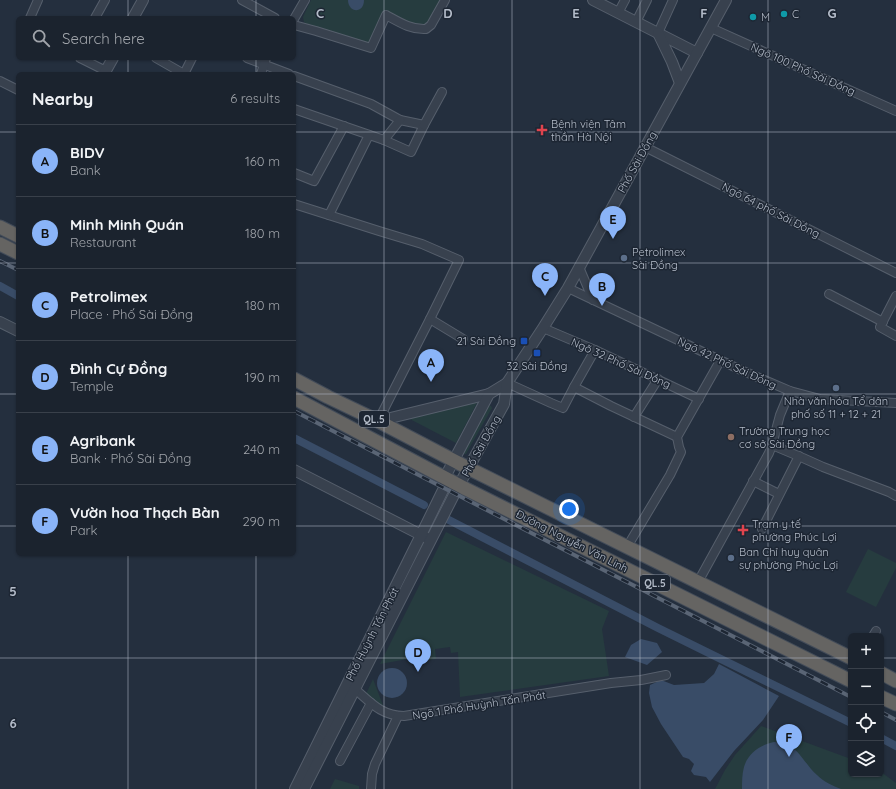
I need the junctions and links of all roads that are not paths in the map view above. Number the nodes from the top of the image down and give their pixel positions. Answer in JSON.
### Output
{"nodes":[{"id":1,"x":38,"y":0,"type":"edge"},
{"id":2,"x":105,"y":0,"type":"edge"},
{"id":3,"x":143,"y":0,"type":"edge"},
{"id":4,"x":242,"y":0,"type":"edge"},
{"id":5,"x":305,"y":0,"type":"edge"},
{"id":6,"x":445,"y":0,"type":"edge"},
{"id":7,"x":625,"y":0,"type":"edge"},
{"id":8,"x":647,"y":0,"type":"edge"},
{"id":9,"x":673,"y":0,"type":"edge"},
{"id":10,"x":726,"y":0,"type":"edge"},
{"id":11,"x":596,"y":1,"type":"edge"},
{"id":12,"x":618,"y":13,"type":"junction"},
{"id":13,"x":31,"y":16,"type":"edge"},
{"id":14,"x":96,"y":16,"type":"edge"},
{"id":15,"x":134,"y":16,"type":"edge"},
{"id":16,"x":271,"y":16,"type":"edge"},
{"id":17,"x":296,"y":16,"type":"edge"},
{"id":18,"x":636,"y":22,"type":"junction"},
{"id":19,"x":296,"y":26,"type":"edge"},
{"id":20,"x":711,"y":28,"type":"junction"},
{"id":21,"x":658,"y":33,"type":"junction"},
{"id":22,"x":697,"y":53,"type":"junction"},
{"id":23,"x":83,"y":60,"type":"edge"},
{"id":24,"x":111,"y":60,"type":"edge"},
{"id":25,"x":160,"y":60,"type":"edge"},
{"id":26,"x":191,"y":60,"type":"edge"},
{"id":27,"x":264,"y":61,"type":"edge"},
{"id":28,"x":103,"y":72,"type":"edge"},
{"id":29,"x":105,"y":72,"type":"edge"},
{"id":30,"x":180,"y":72,"type":"edge"},
{"id":31,"x":185,"y":72,"type":"edge"},
{"id":32,"x":261,"y":72,"type":"edge"},
{"id":33,"x":285,"y":72,"type":"edge"},
{"id":34,"x":296,"y":77,"type":"edge"},
{"id":35,"x":0,"y":81,"type":"edge"},
{"id":36,"x":680,"y":84,"type":"junction"},
{"id":37,"x":16,"y":89,"type":"edge"},
{"id":38,"x":442,"y":92,"type":"dead end"},
{"id":39,"x":296,"y":110,"type":"edge"},
{"id":40,"x":896,"y":111,"type":"edge"},
{"id":41,"x":400,"y":120,"type":"junction"},
{"id":42,"x":424,"y":125,"type":"junction"},
{"id":43,"x":344,"y":126,"type":"junction"},
{"id":44,"x":368,"y":135,"type":"junction"},
{"id":45,"x":384,"y":140,"type":"junction"},
{"id":46,"x":645,"y":148,"type":"junction"},
{"id":47,"x":296,"y":173,"type":"edge"},
{"id":48,"x":296,"y":205,"type":"edge"},
{"id":49,"x":329,"y":215,"type":"junction"},
{"id":50,"x":0,"y":227,"type":"edge"},
{"id":51,"x":16,"y":235,"type":"edge"},
{"id":52,"x":0,"y":244,"type":"edge"},
{"id":53,"x":16,"y":252,"type":"edge"},
{"id":54,"x":579,"y":267,"type":"junction"},
{"id":55,"x":896,"y":273,"type":"edge"},
{"id":56,"x":568,"y":288,"type":"junction"},
{"id":57,"x":829,"y":294,"type":"dead end"},
{"id":58,"x":896,"y":296,"type":"edge"},
{"id":59,"x":593,"y":300,"type":"junction"},
{"id":60,"x":430,"y":319,"type":"junction"},
{"id":61,"x":0,"y":322,"type":"edge"},
{"id":62,"x":883,"y":322,"type":"junction"},
{"id":63,"x":543,"y":328,"type":"junction"},
{"id":64,"x":16,"y":330,"type":"edge"},
{"id":65,"x":896,"y":336,"type":"edge"},
{"id":66,"x":463,"y":339,"type":"dead end"},
{"id":67,"x":595,"y":350,"type":"junction"},
{"id":68,"x":720,"y":361,"type":"junction"},
{"id":69,"x":296,"y":379,"type":"edge"},
{"id":70,"x":658,"y":379,"type":"junction"},
{"id":71,"x":507,"y":383,"type":"junction"},
{"id":72,"x":574,"y":387,"type":"junction"},
{"id":73,"x":790,"y":391,"type":"junction"},
{"id":74,"x":489,"y":394,"type":"junction"},
{"id":75,"x":328,"y":397,"type":"junction"},
{"id":76,"x":296,"y":399,"type":"edge"},
{"id":77,"x":699,"y":399,"type":"junction"},
{"id":78,"x":896,"y":403,"type":"edge"},
{"id":79,"x":320,"y":411,"type":"junction"},
{"id":80,"x":634,"y":417,"type":"junction"},
{"id":81,"x":378,"y":421,"type":"junction"},
{"id":82,"x":677,"y":437,"type":"junction"},
{"id":83,"x":772,"y":445,"type":"junction"},
{"id":84,"x":799,"y":456,"type":"junction"},
{"id":85,"x":454,"y":461,"type":"junction"},
{"id":86,"x":468,"y":468,"type":"junction"},
{"id":87,"x":296,"y":471,"type":"edge"},
{"id":88,"x":445,"y":477,"type":"junction"},
{"id":89,"x":754,"y":481,"type":"junction"},
{"id":90,"x":459,"y":485,"type":"junction"},
{"id":91,"x":780,"y":494,"type":"junction"},
{"id":92,"x":896,"y":496,"type":"edge"},
{"id":93,"x":762,"y":529,"type":"dead end"},
{"id":94,"x":426,"y":537,"type":"junction"},
{"id":95,"x":627,"y":547,"type":"junction"},
{"id":96,"x":698,"y":582,"type":"junction"},
{"id":97,"x":848,"y":657,"type":"edge"},
{"id":98,"x":666,"y":675,"type":"dead end"},
{"id":99,"x":884,"y":675,"type":"edge"},
{"id":100,"x":848,"y":680,"type":"edge"},
{"id":101,"x":896,"y":681,"type":"edge"},
{"id":102,"x":354,"y":689,"type":"junction"},
{"id":103,"x":884,"y":698,"type":"edge"},
{"id":104,"x":371,"y":703,"type":"junction"},
{"id":105,"x":896,"y":704,"type":"edge"},
{"id":106,"x":398,"y":716,"type":"junction"},
{"id":107,"x":340,"y":762,"type":"dead end"},
{"id":108,"x":294,"y":789,"type":"edge"},
{"id":109,"x":304,"y":789,"type":"edge"},
{"id":110,"x":371,"y":789,"type":"edge"}],
"edges":[{"from":1,"to":13,"type":"street"},
{"from":2,"to":14,"type":"street"},
{"from":3,"to":15,"type":"street"},
{"from":4,"to":16,"type":"street"},
{"from":5,"to":17,"type":"street"},
{"from":6,"to":19,"type":"street"},
{"from":7,"to":12,"type":"street"},
{"from":8,"to":18,"type":"street"},
{"from":9,"to":21,"type":"street"},
{"from":10,"to":20,"type":"street","name":"Phố Sài Đồng"},
{"from":11,"to":12,"type":"street"},
{"from":12,"to":18,"type":"street"},
{"from":18,"to":21,"type":"street"},
{"from":20,"to":22,"type":"street","name":"Phố Sài Đồng"},
{"from":20,"to":40,"type":"street","name":"Ngõ 100 Phố Sài Đồng"},
{"from":21,"to":22,"type":"street"},
{"from":21,"to":36,"type":"street"},
{"from":22,"to":36,"type":"street","name":"Phố Sài Đồng"},
{"from":23,"to":28,"type":"street"},
{"from":24,"to":29,"type":"street"},
{"from":25,"to":30,"type":"street"},
{"from":26,"to":31,"type":"street"},
{"from":27,"to":32,"type":"street"},
{"from":27,"to":33,"type":"street"},
{"from":34,"to":41,"type":"street"},
{"from":35,"to":37,"type":"street"},
{"from":36,"to":46,"type":"street","name":"Phố Sài Đồng"},
{"from":38,"to":42,"type":"street"},
{"from":39,"to":43,"type":"street"},
{"from":41,"to":42,"type":"street"},
{"from":41,"to":45,"type":"street"},
{"from":42,"to":45,"type":"street"},
{"from":43,"to":44,"type":"street"},
{"from":43,"to":47,"type":"street"},
{"from":44,"to":45,"type":"street"},
{"from":44,"to":49,"type":"street"},
{"from":46,"to":54,"type":"street","name":"Phố Sài Đồng"},
{"from":46,"to":55,"type":"street","name":"Ngõ 64 phố Sài Đồng"},
{"from":48,"to":49,"type":"street"},
{"from":49,"to":60,"type":"street"},
{"from":50,"to":51,"type":"highway"},
{"from":52,"to":53,"type":"highway"},
{"from":54,"to":56,"type":"street","name":"Phố Sài Đồng"},
{"from":54,"to":59,"type":"street"},
{"from":56,"to":59,"type":"street","name":"Ngõ 42 Phố Sài Đồng"},
{"from":56,"to":63,"type":"street","name":"Phố Sài Đồng"},
{"from":57,"to":62,"type":"street"},
{"from":58,"to":62,"type":"street"},
{"from":59,"to":68,"type":"street","name":"Ngõ 42 Phố Sài Đồng"},
{"from":60,"to":66,"type":"street"},
{"from":60,"to":81,"type":"street"},
{"from":61,"to":64,"type":"street"},
{"from":62,"to":65,"type":"street"},
{"from":63,"to":67,"type":"street","name":"Ngõ 32 Phố Sài Đồng"},
{"from":63,"to":71,"type":"street","name":"Phố Sài Đồng"},
{"from":67,"to":70,"type":"street","name":"Ngõ 32 Phố Sài Đồng"},
{"from":67,"to":72,"type":"street"},
{"from":68,"to":73,"type":"street","name":"Ngõ 42 Phố Sài Đồng"},
{"from":68,"to":77,"type":"street"},
{"from":69,"to":75,"type":"highway","name":"Đường Nguyễn Văn Linh","number":"QL.5"},
{"from":70,"to":77,"type":"street","name":"Ngõ 32 Phố Sài Đồng"},
{"from":70,"to":80,"type":"street"},
{"from":71,"to":72,"type":"street"},
{"from":71,"to":74,"type":"street","name":"Phố Sài Đồng"},
{"from":71,"to":86,"type":"street","name":"Phố Sài Đồng"},
{"from":72,"to":80,"type":"street"},
{"from":73,"to":78,"type":"street","name":"Ngõ 42 Phố Sài Đồng"},
{"from":73,"to":83,"type":"street"},
{"from":74,"to":81,"type":"street"},
{"from":74,"to":85,"type":"street","name":"Phố Sài Đồng"},
{"from":75,"to":79,"type":"highway"},
{"from":75,"to":81,"type":"highway","name":"Đường Nguyễn Văn Linh","number":"QL.5"},
{"from":76,"to":79,"type":"highway","name":"Đường Nguyễn Văn Linh","number":"QL.5"},
{"from":77,"to":82,"type":"street"},
{"from":79,"to":88,"type":"highway","name":"Đường Nguyễn Văn Linh","number":"QL.5"},
{"from":80,"to":82,"type":"street"},
{"from":81,"to":85,"type":"highway","name":"Đường Nguyễn Văn Linh","number":"QL.5"},
{"from":82,"to":95,"type":"street"},
{"from":83,"to":84,"type":"street"},
{"from":83,"to":89,"type":"street"},
{"from":84,"to":91,"type":"street"},
{"from":84,"to":92,"type":"street"},
{"from":85,"to":86,"type":"highway","name":"Đường Nguyễn Văn Linh","number":"QL.5"},
{"from":85,"to":88,"type":"street","name":"Phố Sài Đồng"},
{"from":86,"to":90,"type":"street","name":"Phố Sài Đồng"},
{"from":86,"to":95,"type":"highway","name":"Đường Nguyễn Văn Linh","number":"QL.5"},
{"from":87,"to":94,"type":"street"},
{"from":88,"to":90,"type":"highway","name":"Đường Nguyễn Văn Linh","number":"QL.5"},
{"from":88,"to":94,"type":"street","name":"Phố Huỳnh Tấn Phát"},
{"from":89,"to":91,"type":"street"},
{"from":89,"to":96,"type":"street"},
{"from":90,"to":94,"type":"street","name":"Phố Huỳnh Tấn Phát"},
{"from":90,"to":100,"type":"highway","name":"Đường Nguyễn Văn Linh","number":"QL.5"},
{"from":91,"to":93,"type":"street"},
{"from":94,"to":102,"type":"street","name":"Phố Huỳnh Tấn Phát"},
{"from":94,"to":108,"type":"street","name":"Phố Huỳnh Tấn Phát"},
{"from":95,"to":96,"type":"highway","name":"Đường Nguyễn Văn Linh","number":"QL.5"},
{"from":96,"to":97,"type":"highway","name":"Đường Nguyễn Văn Linh","number":"QL.5"},
{"from":98,"to":106,"type":"street","name":"Ngõ 1 Phố Huỳnh Tấn Phát"},
{"from":99,"to":101,"type":"highway"},
{"from":102,"to":104,"type":"street","name":"Ngõ 1 Phố Huỳnh Tấn Phát"},
{"from":102,"to":109,"type":"street","name":"Phố Huỳnh Tấn Phát"},
{"from":103,"to":105,"type":"highway"},
{"from":104,"to":106,"type":"street","name":"Ngõ 1 Phố Huỳnh Tấn Phát"},
{"from":104,"to":107,"type":"street"},
{"from":106,"to":110,"type":"street"}]}
